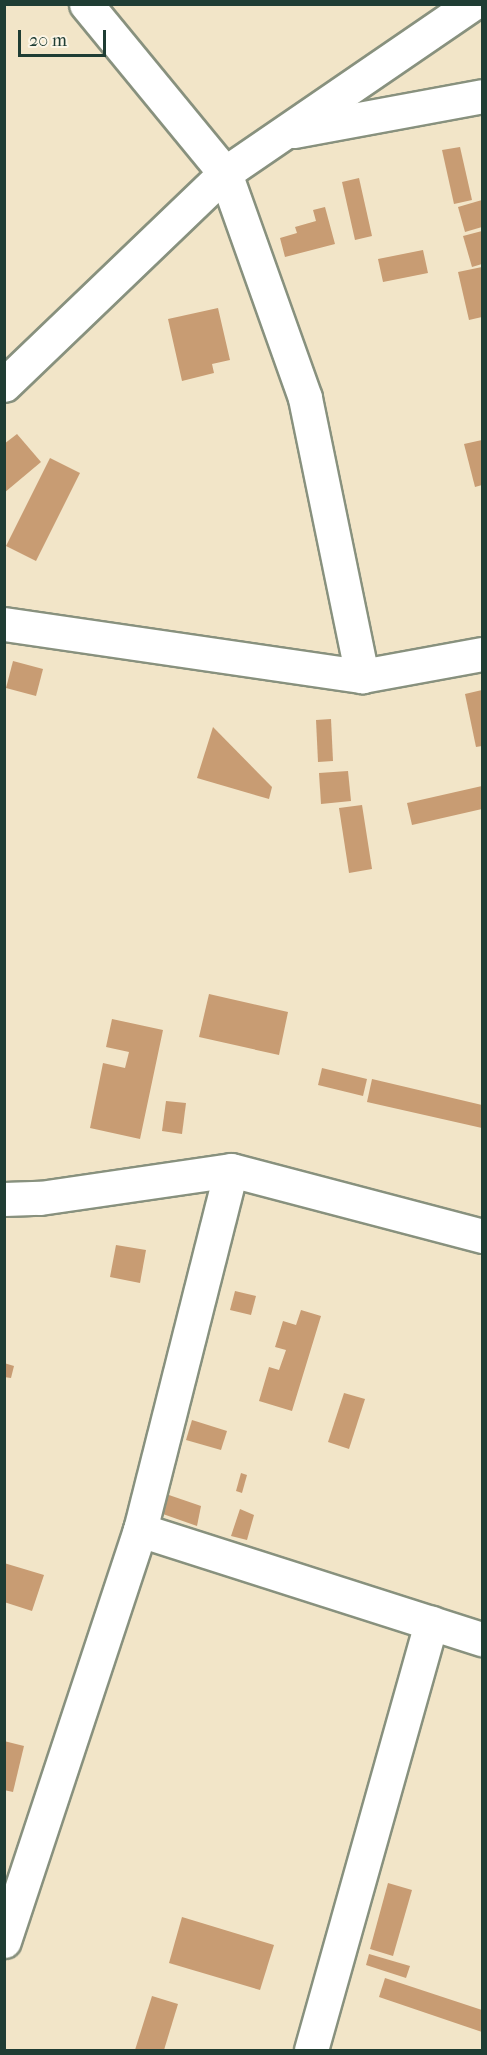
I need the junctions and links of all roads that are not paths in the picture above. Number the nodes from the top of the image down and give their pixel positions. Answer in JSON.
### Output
{"nodes":[{"id":1,"x":86,"y":4,"type":"edge"},
{"id":2,"x":472,"y":4,"type":"edge"},
{"id":3,"x":483,"y":96,"type":"edge"},
{"id":4,"x":283,"y":133,"type":"junction"},
{"id":5,"x":225,"y":173,"type":"junction"},
{"id":6,"x":4,"y":385,"type":"edge"},
{"id":7,"x":4,"y":624,"type":"edge"},
{"id":8,"x":483,"y":654,"type":"edge"},
{"id":9,"x":362,"y":676,"type":"junction"},
{"id":10,"x":231,"y":1170,"type":"junction"},
{"id":11,"x":4,"y":1199,"type":"edge"},
{"id":12,"x":483,"y":1236,"type":"edge"},
{"id":13,"x":140,"y":1530,"type":"junction"},
{"id":14,"x":431,"y":1623,"type":"junction"},
{"id":15,"x":483,"y":1639,"type":"edge"},
{"id":16,"x":18,"y":1856,"type":"edge"},
{"id":17,"x":4,"y":1941,"type":"edge"},
{"id":18,"x":311,"y":2050,"type":"edge"}],
"edges":[{"from":1,"to":5,"type":"street"},
{"from":2,"to":4,"type":"street"},
{"from":3,"to":4,"type":"street"},
{"from":4,"to":5,"type":"street"},
{"from":5,"to":6,"type":"street"},
{"from":5,"to":9,"type":"street"},
{"from":7,"to":9,"type":"street"},
{"from":8,"to":9,"type":"street"},
{"from":10,"to":11,"type":"street"},
{"from":10,"to":12,"type":"street"},
{"from":10,"to":13,"type":"street"},
{"from":13,"to":14,"type":"street"},
{"from":13,"to":16,"type":"street"},
{"from":14,"to":15,"type":"street"},
{"from":14,"to":18,"type":"street"},
{"from":16,"to":17,"type":"street"}]}
